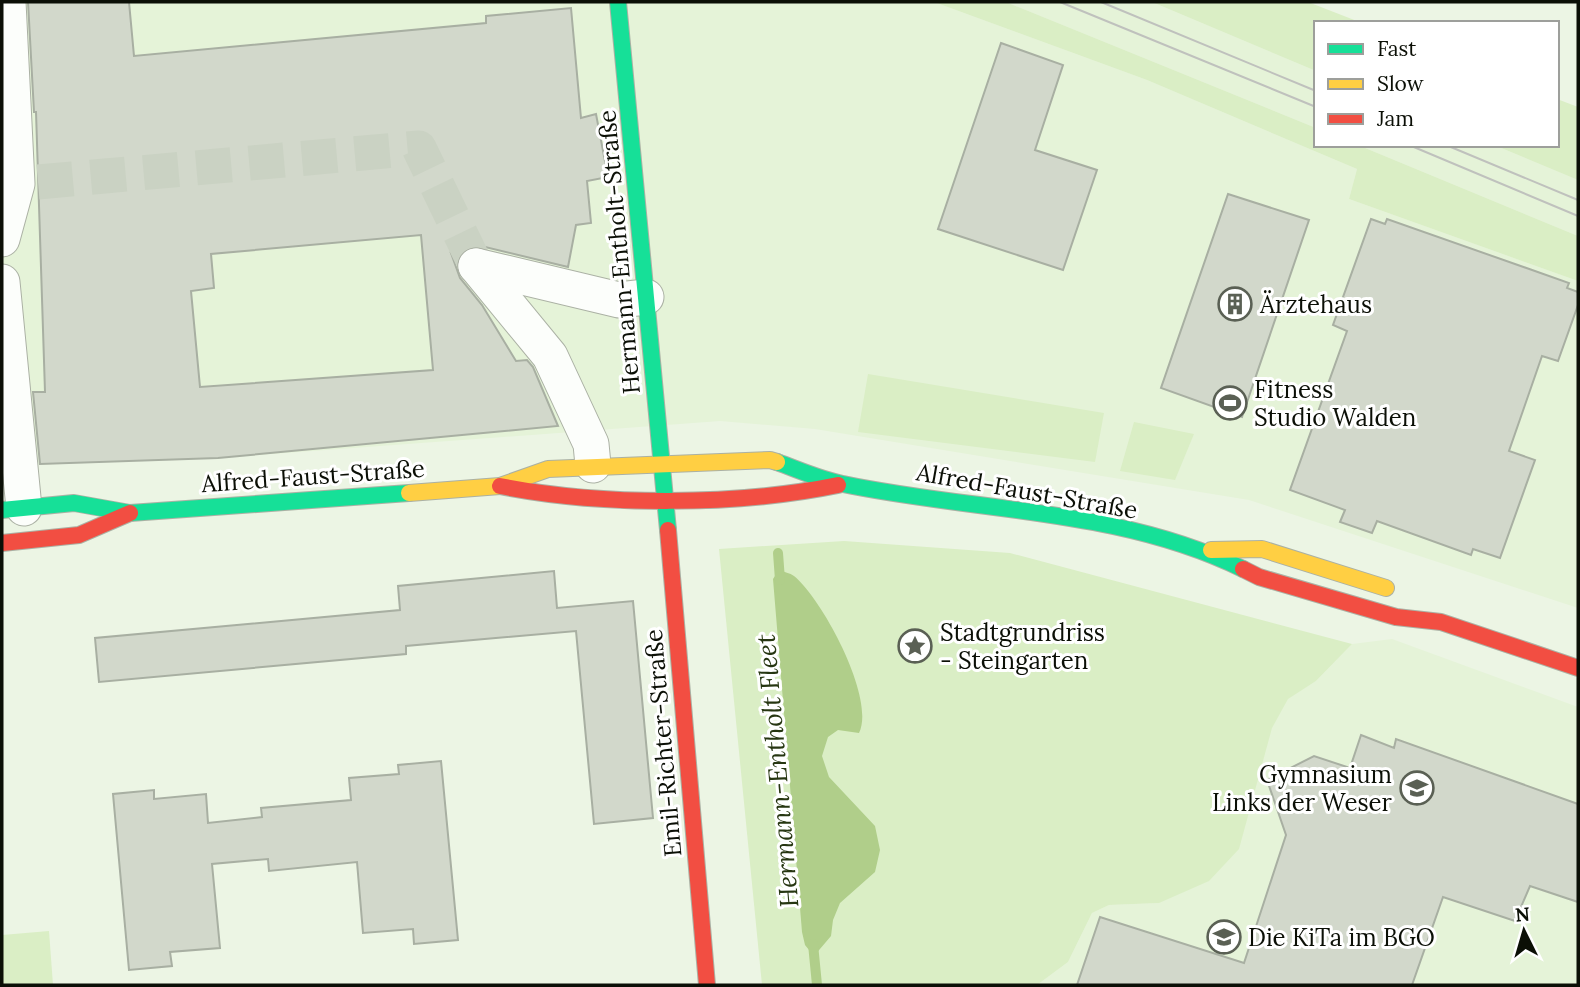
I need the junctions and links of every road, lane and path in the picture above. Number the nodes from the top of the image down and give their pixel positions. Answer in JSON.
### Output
{"nodes":[{"id":1,"x":8,"y":2,"type":"edge"},
{"id":2,"x":618,"y":2,"type":"edge"},
{"id":3,"x":2,"y":239,"type":"edge"},
{"id":4,"x":2,"y":282,"type":"edge"},
{"id":5,"x":646,"y":297,"type":"junction"},
{"id":6,"x":661,"y":462,"type":"junction"},
{"id":7,"x":593,"y":465,"type":"junction"},
{"id":8,"x":841,"y":484,"type":"junction"},
{"id":9,"x":500,"y":486,"type":"junction"},
{"id":10,"x":664,"y":498,"type":"junction"},
{"id":11,"x":13,"y":509,"type":"edge"},
{"id":12,"x":130,"y":513,"type":"junction"},
{"id":13,"x":2,"y":543,"type":"edge"},
{"id":14,"x":1204,"y":550,"type":"junction"},
{"id":15,"x":1441,"y":622,"type":"junction"},
{"id":16,"x":1578,"y":668,"type":"edge"},
{"id":17,"x":706,"y":985,"type":"edge"}],
"edges":[{"from":1,"to":3,"type":"street"},
{"from":2,"to":5,"type":"street","name":"Hermann-Entholt-Straße"},
{"from":4,"to":11,"type":"street"},
{"from":5,"to":6,"type":"street","name":"Hermann-Entholt-Straße"},
{"from":5,"to":7,"type":"street"},
{"from":6,"to":7,"type":"street","name":"Alfred-Faust-Straße"},
{"from":6,"to":8,"type":"street","name":"Alfred-Faust-Straße"},
{"from":6,"to":10,"type":"street","name":"Hermann-Entholt-Straße"},
{"from":7,"to":9,"type":"street","name":"Alfred-Faust-Straße"},
{"from":8,"to":10,"type":"street","name":"Alfred-Faust-Straße"},
{"from":8,"to":14,"type":"street","name":"Alfred-Faust-Straße"},
{"from":9,"to":10,"type":"street","name":"Alfred-Faust-Straße"},
{"from":9,"to":12,"type":"street","name":"Alfred-Faust-Straße"},
{"from":10,"to":17,"type":"street","name":"Emil-Richter-Straße"},
{"from":11,"to":12,"type":"street","name":"Alfred-Faust-Straße"},
{"from":12,"to":13,"type":"street","name":"Alfred-Faust-Straße"},
{"from":14,"to":15,"type":"street","name":"Alfred-Faust-Straße"},
{"from":14,"to":15,"type":"street","name":"Alfred-Faust-Straße"},
{"from":15,"to":16,"type":"street","name":"Alfred-Faust-Straße"}]}
